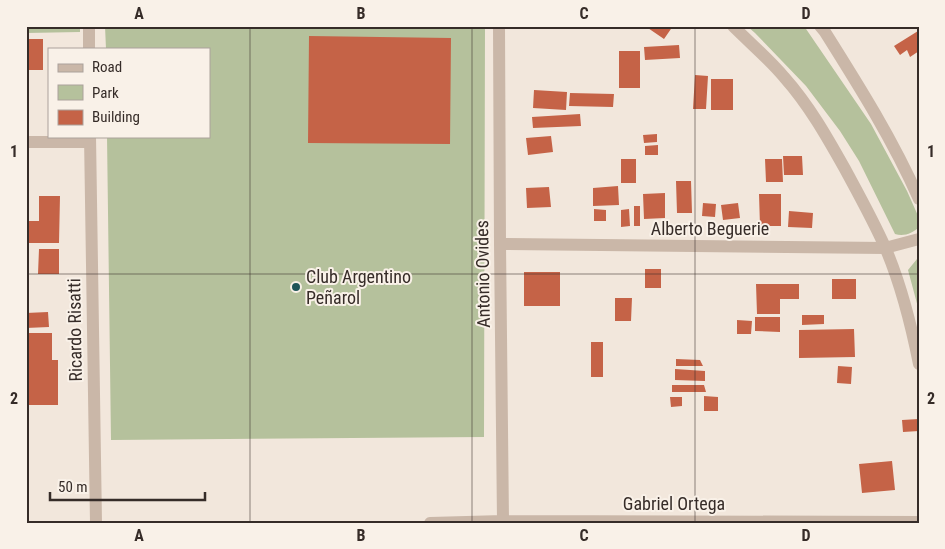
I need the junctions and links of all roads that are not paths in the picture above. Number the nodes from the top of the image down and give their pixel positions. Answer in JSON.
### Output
{"nodes":[{"id":1,"x":89,"y":26,"type":"edge"},
{"id":2,"x":499,"y":26,"type":"edge"},
{"id":3,"x":733,"y":26,"type":"edge"},
{"id":4,"x":820,"y":26,"type":"edge"},
{"id":5,"x":89,"y":48,"type":"edge"},
{"id":6,"x":90,"y":139,"type":"edge"},
{"id":7,"x":26,"y":142,"type":"edge"},
{"id":8,"x":919,"y":199,"type":"edge"},
{"id":9,"x":919,"y":239,"type":"edge"},
{"id":10,"x":500,"y":244,"type":"junction"},
{"id":11,"x":885,"y":248,"type":"junction"},
{"id":12,"x":919,"y":364,"type":"edge"},
{"id":13,"x":503,"y":521,"type":"junction"},
{"id":14,"x":726,"y":522,"type":"edge"},
{"id":15,"x":919,"y":522,"type":"edge"},
{"id":16,"x":96,"y":523,"type":"edge"},
{"id":17,"x":430,"y":523,"type":"edge"}],
"edges":[{"from":1,"to":5,"type":"street"},
{"from":2,"to":10,"type":"street","name":"Antonio Ovides"},
{"from":3,"to":11,"type":"street"},
{"from":4,"to":8,"type":"street"},
{"from":6,"to":7,"type":"street"},
{"from":6,"to":16,"type":"street","name":"Ricardo Risatti"},
{"from":9,"to":11,"type":"street","name":"Alberto Beguerie"},
{"from":10,"to":11,"type":"street","name":"Alberto Beguerie"},
{"from":10,"to":13,"type":"street","name":"Antonio Ovides"},
{"from":11,"to":12,"type":"street"},
{"from":13,"to":14,"type":"street","name":"Gabriel Ortega"},
{"from":13,"to":17,"type":"street","name":"Gabriel Ortega"},
{"from":14,"to":15,"type":"street","name":"Gabriel Ortega"}]}
